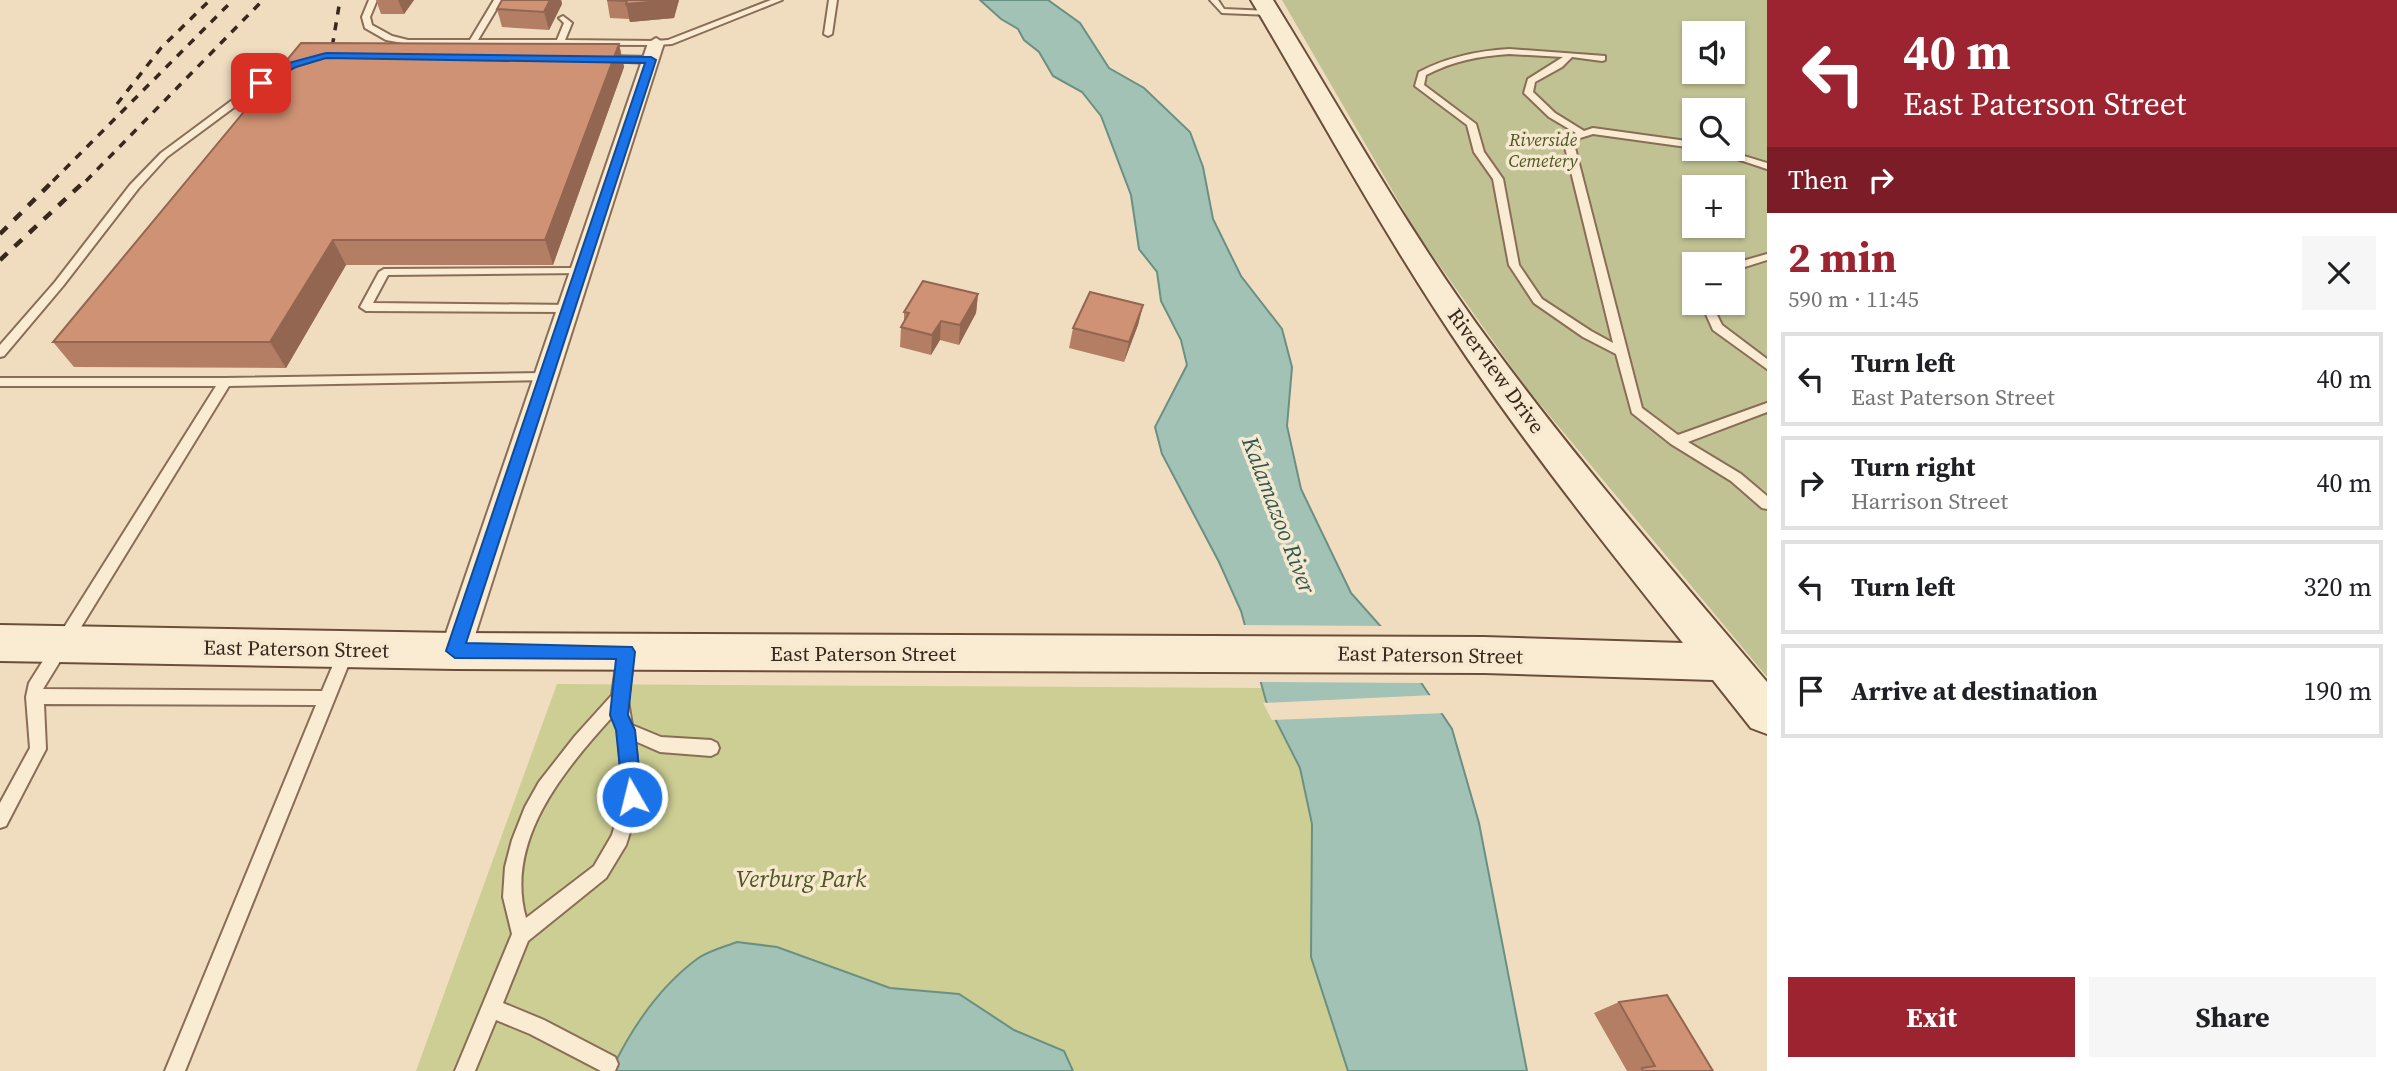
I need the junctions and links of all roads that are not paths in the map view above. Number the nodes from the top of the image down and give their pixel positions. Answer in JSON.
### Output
{"nodes":[{"id":1,"x":373,"y":0,"type":"edge"},
{"id":2,"x":498,"y":0,"type":"edge"},
{"id":3,"x":778,"y":0,"type":"edge"},
{"id":4,"x":833,"y":0,"type":"edge"},
{"id":5,"x":1214,"y":0,"type":"edge"},
{"id":6,"x":1266,"y":7,"type":"edge"},
{"id":7,"x":562,"y":18,"type":"dead end"},
{"id":8,"x":828,"y":34,"type":"dead end"},
{"id":9,"x":473,"y":42,"type":"junction"},
{"id":10,"x":560,"y":43,"type":"junction"},
{"id":11,"x":654,"y":52,"type":"junction"},
{"id":12,"x":1570,"y":55,"type":"junction"},
{"id":13,"x":1602,"y":58,"type":"dead end"},
{"id":14,"x":597,"y":59,"type":"edge"},
{"id":15,"x":303,"y":61,"type":"edge"},
{"id":16,"x":1583,"y":134,"type":"junction"},
{"id":17,"x":1682,"y":143,"type":"edge"},
{"id":18,"x":1745,"y":159,"type":"edge"},
{"id":19,"x":1767,"y":166,"type":"edge"},
{"id":20,"x":1767,"y":257,"type":"edge"},
{"id":21,"x":1745,"y":264,"type":"edge"},
{"id":22,"x":580,"y":271,"type":"junction"},
{"id":23,"x":568,"y":308,"type":"junction"},
{"id":24,"x":1712,"y":315,"type":"edge"},
{"id":25,"x":1620,"y":351,"type":"junction"},
{"id":26,"x":0,"y":353,"type":"edge"},
{"id":27,"x":1767,"y":365,"type":"edge"},
{"id":28,"x":545,"y":377,"type":"junction"},
{"id":29,"x":0,"y":382,"type":"edge"},
{"id":30,"x":225,"y":382,"type":"junction"},
{"id":31,"x":1767,"y":407,"type":"edge"},
{"id":32,"x":1676,"y":441,"type":"junction"},
{"id":33,"x":1767,"y":504,"type":"edge"},
{"id":34,"x":0,"y":643,"type":"edge"},
{"id":35,"x":62,"y":645,"type":"junction"},
{"id":36,"x":347,"y":650,"type":"junction"},
{"id":37,"x":455,"y":651,"type":"junction"},
{"id":38,"x":626,"y":652,"type":"junction"},
{"id":39,"x":1726,"y":662,"type":"junction"},
{"id":40,"x":34,"y":697,"type":"junction"},
{"id":41,"x":327,"y":698,"type":"junction"},
{"id":42,"x":619,"y":698,"type":"junction"},
{"id":43,"x":1767,"y":714,"type":"edge"},
{"id":44,"x":626,"y":730,"type":"junction"},
{"id":45,"x":711,"y":748,"type":"dead end"},
{"id":46,"x":0,"y":820,"type":"edge"},
{"id":47,"x":521,"y":934,"type":"junction"},
{"id":48,"x":491,"y":1008,"type":"junction"},
{"id":49,"x":607,"y":1064,"type":"dead end"},
{"id":50,"x":175,"y":1071,"type":"edge"},
{"id":51,"x":465,"y":1071,"type":"edge"}],
"edges":[{"from":1,"to":9,"type":"lane"},
{"from":2,"to":9,"type":"lane"},
{"from":3,"to":11,"type":"lane"},
{"from":4,"to":8,"type":"lane"},
{"from":5,"to":6,"type":"lane"},
{"from":6,"to":39,"type":"street","name":"Riverview Drive"},
{"from":7,"to":10,"type":"lane"},
{"from":9,"to":10,"type":"lane"},
{"from":10,"to":11,"type":"lane"},
{"from":11,"to":14,"type":"lane"},
{"from":11,"to":22,"type":"street"},
{"from":12,"to":13,"type":"lane"},
{"from":12,"to":16,"type":"lane"},
{"from":12,"to":25,"type":"lane"},
{"from":15,"to":26,"type":"lane"},
{"from":16,"to":17,"type":"lane"},
{"from":16,"to":25,"type":"lane"},
{"from":18,"to":19,"type":"lane"},
{"from":20,"to":21,"type":"lane"},
{"from":22,"to":23,"type":"street"},
{"from":22,"to":23,"type":"lane"},
{"from":23,"to":28,"type":"street"},
{"from":24,"to":27,"type":"lane"},
{"from":25,"to":32,"type":"lane"},
{"from":28,"to":30,"type":"lane"},
{"from":28,"to":37,"type":"street"},
{"from":29,"to":30,"type":"lane"},
{"from":30,"to":35,"type":"lane"},
{"from":31,"to":32,"type":"lane"},
{"from":32,"to":33,"type":"lane"},
{"from":34,"to":35,"type":"street","name":"East Paterson Street"},
{"from":35,"to":36,"type":"street","name":"East Paterson Street"},
{"from":35,"to":40,"type":"lane"},
{"from":36,"to":37,"type":"street","name":"East Paterson Street"},
{"from":36,"to":41,"type":"lane"},
{"from":37,"to":38,"type":"street","name":"East Paterson Street"},
{"from":38,"to":39,"type":"street","name":"East Paterson Street"},
{"from":38,"to":42,"type":"lane"},
{"from":39,"to":43,"type":"street","name":"Riverview Drive"},
{"from":40,"to":41,"type":"lane"},
{"from":40,"to":46,"type":"lane"},
{"from":41,"to":50,"type":"lane"},
{"from":42,"to":44,"type":"lane"},
{"from":42,"to":47,"type":"lane"},
{"from":44,"to":45,"type":"lane"},
{"from":44,"to":47,"type":"lane"},
{"from":47,"to":48,"type":"lane"},
{"from":48,"to":49,"type":"lane"},
{"from":48,"to":51,"type":"lane"}]}
